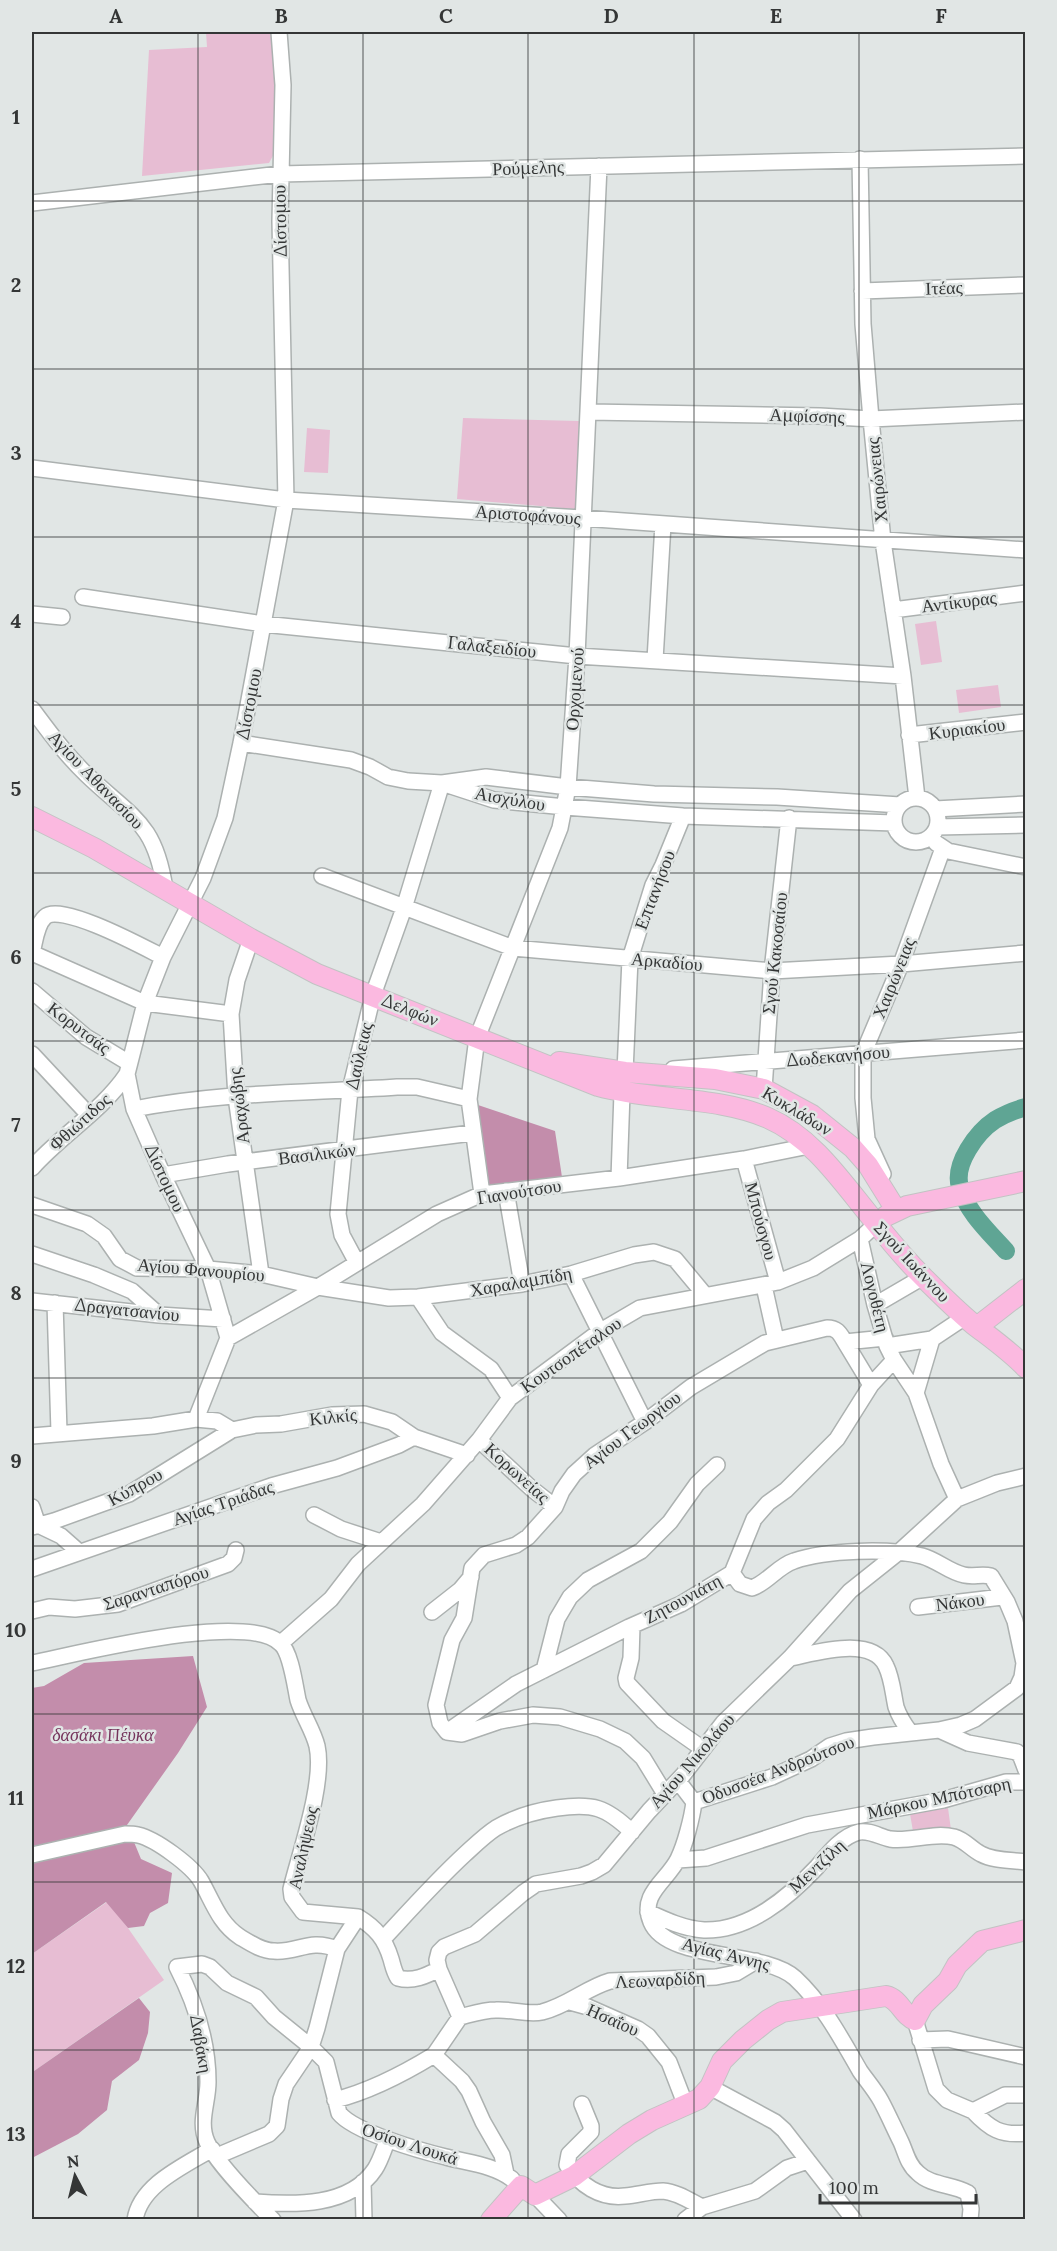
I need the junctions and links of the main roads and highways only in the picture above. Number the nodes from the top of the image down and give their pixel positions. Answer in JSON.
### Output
{"nodes":[{"id":1,"x":32,"y":817,"type":"edge"},
{"id":2,"x":530,"y":1058,"type":"junction"},
{"id":3,"x":808,"y":1146,"type":"joint"},
{"id":4,"x":1026,"y":1181,"type":"edge"},
{"id":5,"x":901,"y":1208,"type":"junction"},
{"id":6,"x":876,"y":1224,"type":"junction"},
{"id":7,"x":1026,"y":1288,"type":"edge"},
{"id":8,"x":971,"y":1322,"type":"junction"},
{"id":9,"x":1026,"y":1368,"type":"edge"},
{"id":10,"x":1026,"y":1930,"type":"edge"},
{"id":11,"x":491,"y":2220,"type":"edge"}],
"edges":[{"from":1,"to":2,"type":"main road","name":"Δελφών"},
{"from":2,"to":3,"type":"main road","name":"Δελφών"},
{"from":2,"to":5,"type":"main road","name":"Κυκλάδων"},
{"from":3,"to":6,"type":"main road","name":"Σγού Ιωάννου"},
{"from":4,"to":5,"type":"main road"},
{"from":5,"to":6,"type":"main road"},
{"from":6,"to":8,"type":"main road","name":"Σγού Ιωάννου"},
{"from":7,"to":8,"type":"main road"},
{"from":8,"to":9,"type":"main road","name":"Σγού Ιωάννου"},
{"from":10,"to":11,"type":"main road"}]}
